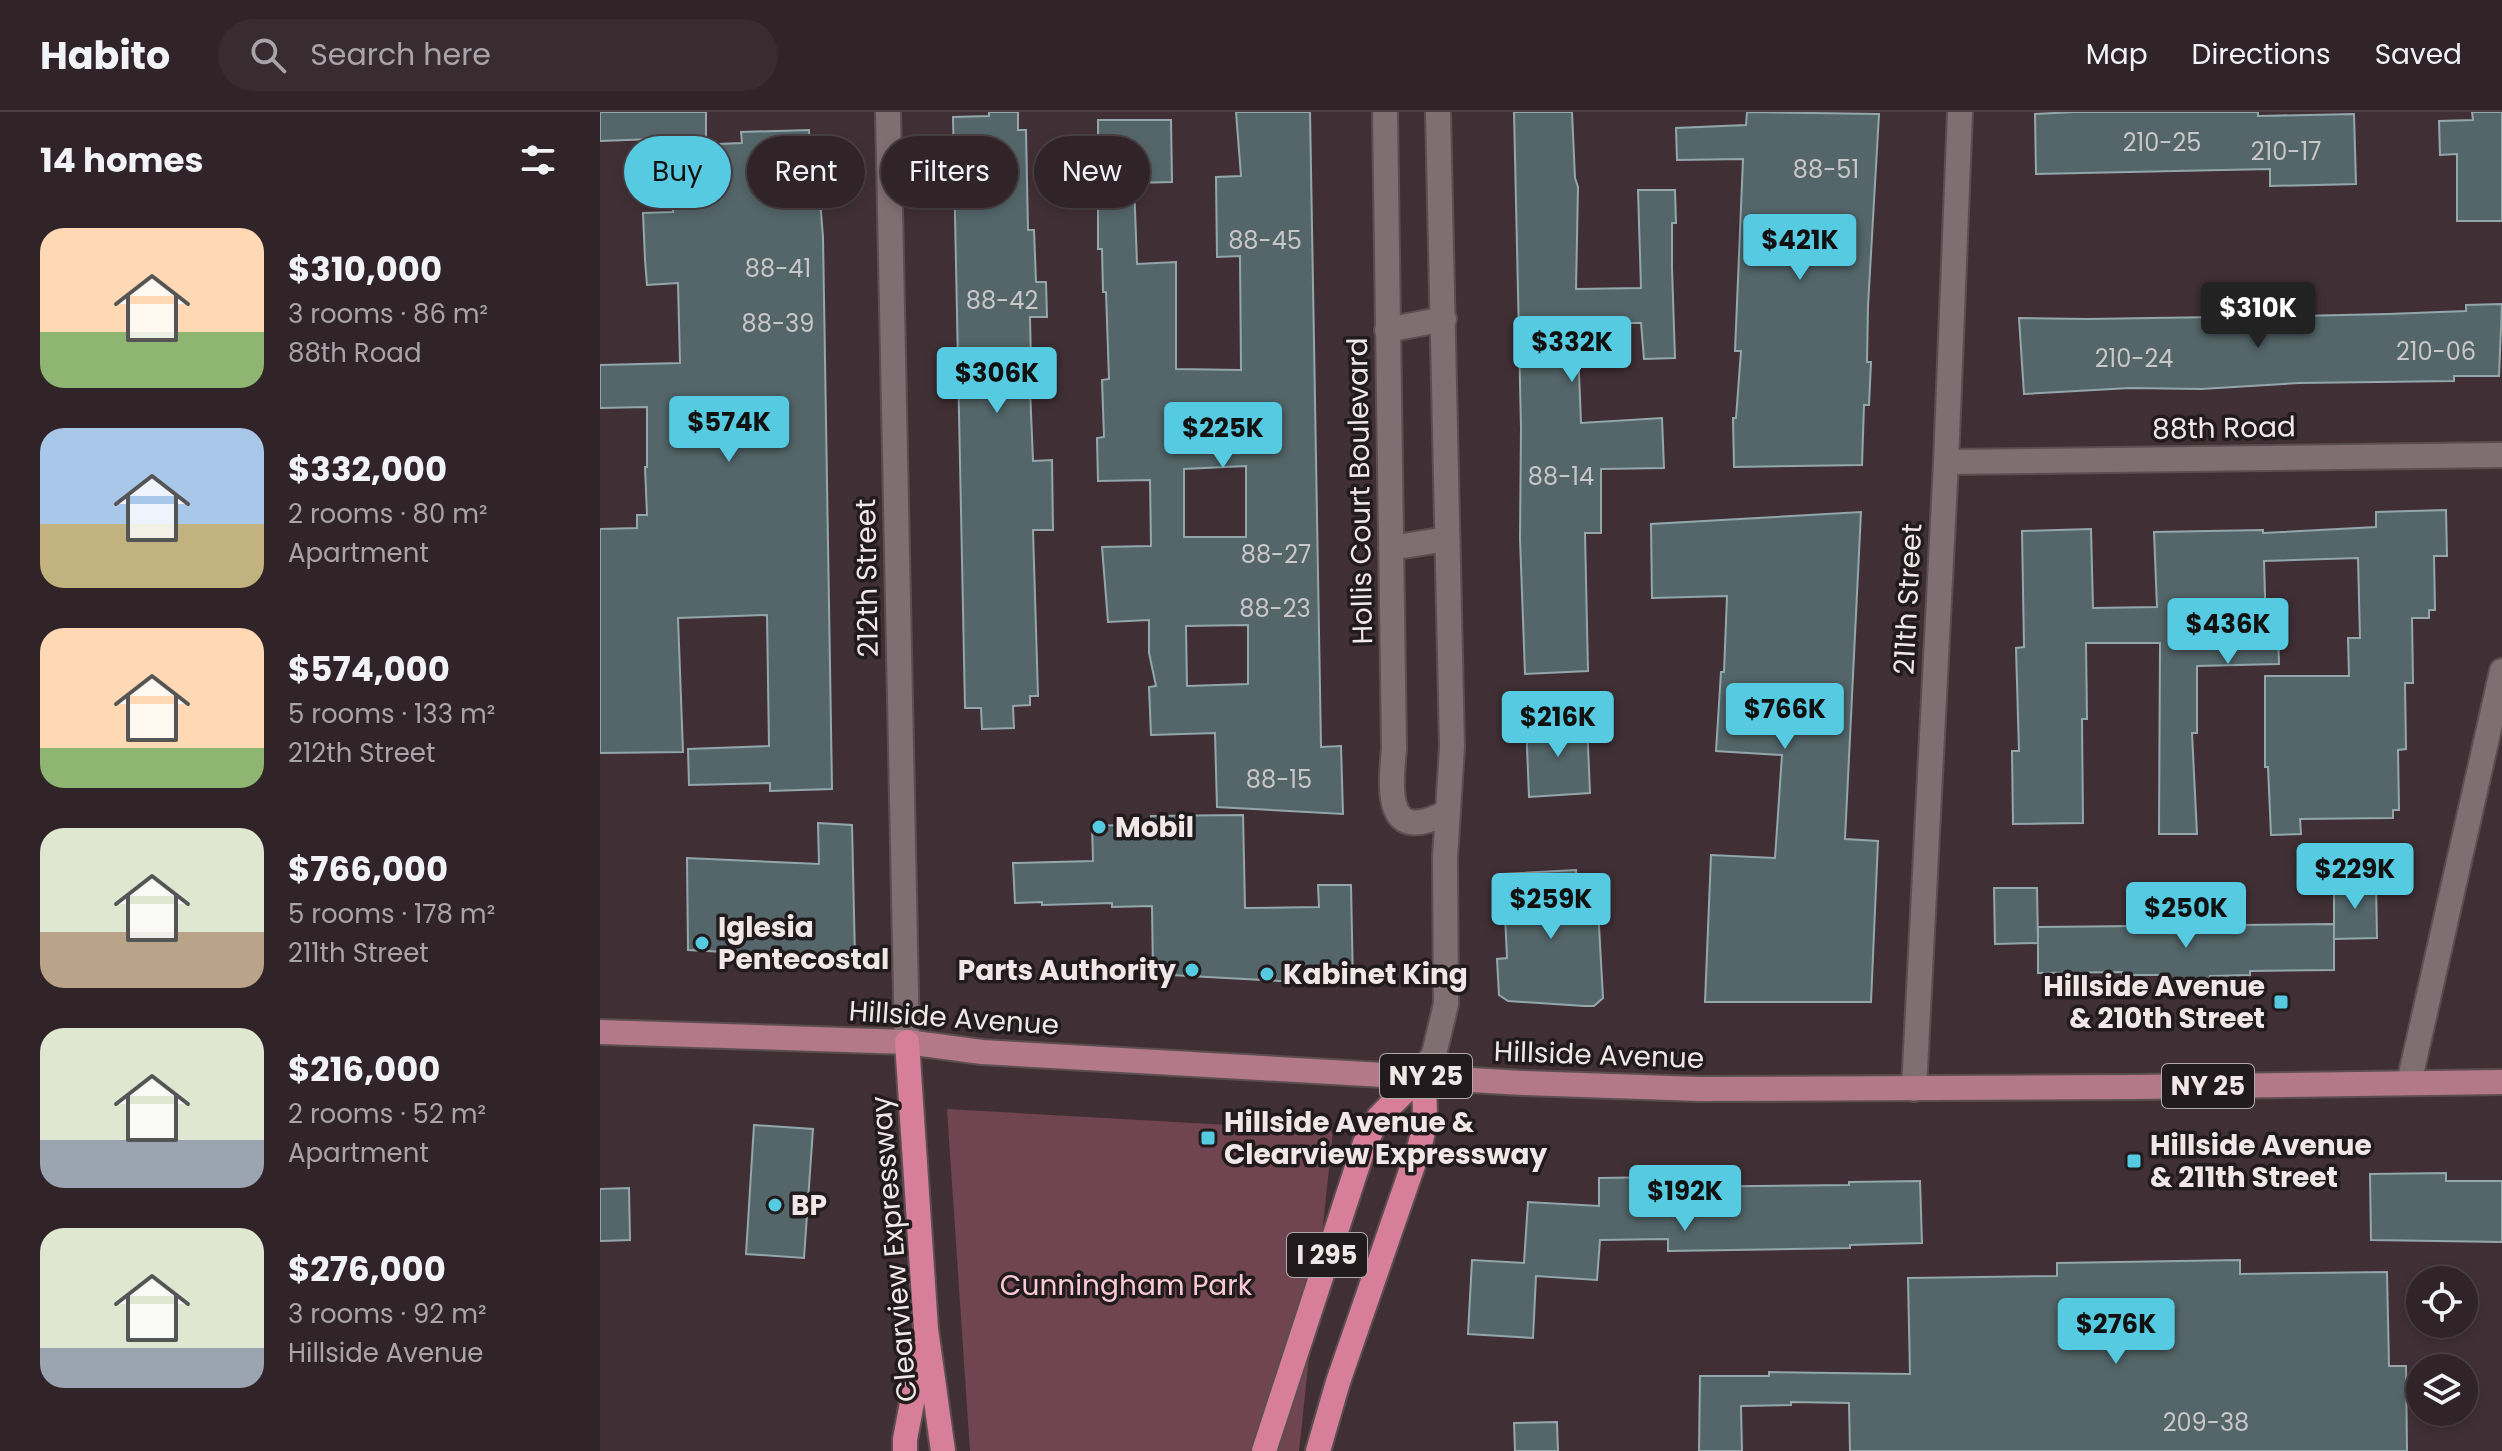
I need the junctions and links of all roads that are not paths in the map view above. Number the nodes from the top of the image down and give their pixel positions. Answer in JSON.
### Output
{"nodes":[{"id":1,"x":888,"y":112,"type":"edge"},
{"id":2,"x":1385,"y":112,"type":"edge"},
{"id":3,"x":1438,"y":112,"type":"edge"},
{"id":4,"x":1960,"y":112,"type":"edge"},
{"id":5,"x":1444,"y":319,"type":"junction"},
{"id":6,"x":1387,"y":330,"type":"junction"},
{"id":7,"x":2502,"y":455,"type":"edge"},
{"id":8,"x":1946,"y":462,"type":"junction"},
{"id":9,"x":1447,"y":539,"type":"junction"},
{"id":10,"x":1391,"y":548,"type":"junction"},
{"id":11,"x":2502,"y":671,"type":"edge"},
{"id":12,"x":1447,"y":812,"type":"junction"},
{"id":13,"x":600,"y":1032,"type":"edge"},
{"id":14,"x":907,"y":1042,"type":"junction"},
{"id":15,"x":1420,"y":1076,"type":"junction"},
{"id":16,"x":2502,"y":1082,"type":"edge"},
{"id":17,"x":2409,"y":1083,"type":"junction"},
{"id":18,"x":1914,"y":1089,"type":"junction"},
{"id":19,"x":926,"y":1329,"type":"junction"},
{"id":20,"x":905,"y":1451,"type":"edge"},
{"id":21,"x":943,"y":1451,"type":"edge"},
{"id":22,"x":1264,"y":1451,"type":"edge"},
{"id":23,"x":1318,"y":1451,"type":"edge"}],
"edges":[{"from":1,"to":14,"type":"main road","name":"212th Street"},
{"from":2,"to":6,"type":"main road","name":"Hollis Court Boulevard"},
{"from":3,"to":5,"type":"main road"},
{"from":4,"to":8,"type":"main road","name":"211th Street"},
{"from":5,"to":6,"type":"main road"},
{"from":5,"to":9,"type":"main road"},
{"from":6,"to":10,"type":"main road","name":"Hollis Court Boulevard"},
{"from":7,"to":8,"type":"main road","name":"88th Road"},
{"from":8,"to":18,"type":"main road","name":"211th Street"},
{"from":9,"to":10,"type":"main road"},
{"from":9,"to":12,"type":"main road"},
{"from":10,"to":12,"type":"main road","name":"Hollis Court Boulevard"},
{"from":11,"to":17,"type":"main road"},
{"from":12,"to":15,"type":"main road"},
{"from":13,"to":14,"type":"main road","name":"Hillside Avenue","number":"NY 25"},
{"from":14,"to":15,"type":"main road","name":"Hillside Avenue","number":"NY 25"},
{"from":14,"to":19,"type":"highway","name":"Clearview Expressway"},
{"from":15,"to":18,"type":"main road","name":"Hillside Avenue","number":"NY 25"},
{"from":15,"to":22,"type":"highway","number":"I 295"},
{"from":15,"to":23,"type":"highway"},
{"from":16,"to":17,"type":"main road","name":"Hillside Avenue","number":"NY 25"},
{"from":17,"to":18,"type":"main road","name":"Hillside Avenue","number":"NY 25"},
{"from":19,"to":20,"type":"highway"},
{"from":19,"to":21,"type":"highway","name":"Clearview Expressway"}]}
